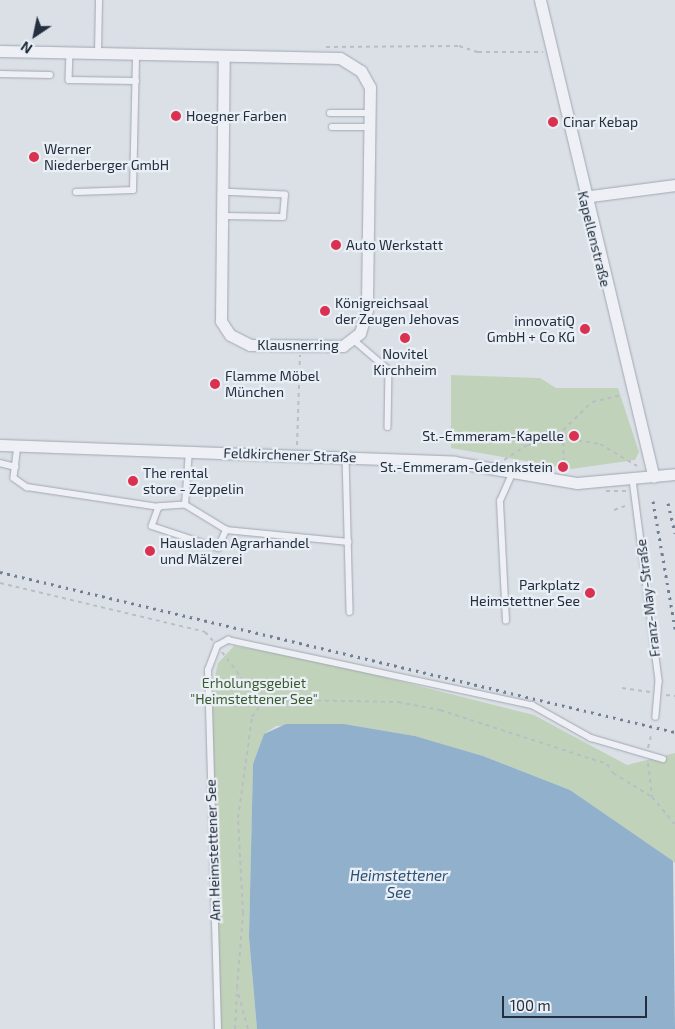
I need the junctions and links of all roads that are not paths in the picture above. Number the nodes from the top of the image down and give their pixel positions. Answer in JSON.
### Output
{"nodes":[{"id":1,"x":99,"y":0,"type":"edge"},
{"id":2,"x":540,"y":0,"type":"edge"},
{"id":3,"x":0,"y":51,"type":"edge"},
{"id":4,"x":70,"y":52,"type":"junction"},
{"id":5,"x":98,"y":53,"type":"junction"},
{"id":6,"x":136,"y":54,"type":"junction"},
{"id":7,"x":224,"y":56,"type":"junction"},
{"id":8,"x":0,"y":74,"type":"edge"},
{"id":9,"x":50,"y":75,"type":"dead end"},
{"id":10,"x":136,"y":81,"type":"junction"},
{"id":11,"x":330,"y":113,"type":"dead end"},
{"id":12,"x":370,"y":113,"type":"junction"},
{"id":13,"x":332,"y":127,"type":"dead end"},
{"id":14,"x":369,"y":127,"type":"junction"},
{"id":15,"x":675,"y":185,"type":"edge"},
{"id":16,"x":76,"y":192,"type":"dead end"},
{"id":17,"x":222,"y":192,"type":"junction"},
{"id":18,"x":583,"y":197,"type":"junction"},
{"id":19,"x":222,"y":216,"type":"junction"},
{"id":20,"x":354,"y":340,"type":"junction"},
{"id":21,"x":388,"y":427,"type":"dead end"},
{"id":22,"x":0,"y":445,"type":"edge"},
{"id":23,"x":18,"y":445,"type":"junction"},
{"id":24,"x":189,"y":451,"type":"junction"},
{"id":25,"x":346,"y":457,"type":"junction"},
{"id":26,"x":0,"y":463,"type":"edge"},
{"id":27,"x":16,"y":467,"type":"junction"},
{"id":28,"x":512,"y":474,"type":"junction"},
{"id":29,"x":675,"y":474,"type":"edge"},
{"id":30,"x":654,"y":477,"type":"junction"},
{"id":31,"x":633,"y":480,"type":"junction"},
{"id":32,"x":185,"y":505,"type":"junction"},
{"id":33,"x":159,"y":507,"type":"junction"},
{"id":34,"x":226,"y":530,"type":"junction"},
{"id":35,"x":348,"y":542,"type":"junction"},
{"id":36,"x":350,"y":612,"type":"dead end"},
{"id":37,"x":506,"y":622,"type":"dead end"},
{"id":38,"x":656,"y":717,"type":"dead end"},
{"id":39,"x":663,"y":759,"type":"dead end"},
{"id":40,"x":218,"y":1029,"type":"edge"}],
"edges":[{"from":1,"to":5,"type":"lane"},
{"from":2,"to":18,"type":"street","name":"Kapellenstraße"},
{"from":3,"to":4,"type":"street","name":"Klausnerring"},
{"from":4,"to":5,"type":"street","name":"Klausnerring"},
{"from":4,"to":10,"type":"lane"},
{"from":5,"to":6,"type":"street","name":"Klausnerring"},
{"from":6,"to":7,"type":"street","name":"Klausnerring"},
{"from":6,"to":10,"type":"lane"},
{"from":7,"to":12,"type":"street","name":"Klausnerring"},
{"from":7,"to":17,"type":"street","name":"Klausnerring"},
{"from":8,"to":9,"type":"lane"},
{"from":10,"to":16,"type":"lane"},
{"from":11,"to":12,"type":"lane"},
{"from":12,"to":14,"type":"street","name":"Klausnerring"},
{"from":13,"to":14,"type":"lane"},
{"from":14,"to":20,"type":"street","name":"Klausnerring"},
{"from":15,"to":18,"type":"street"},
{"from":17,"to":19,"type":"street","name":"Klausnerring"},
{"from":17,"to":19,"type":"lane"},
{"from":18,"to":30,"type":"street","name":"Kapellenstraße"},
{"from":19,"to":20,"type":"street","name":"Klausnerring"},
{"from":20,"to":21,"type":"lane"},
{"from":22,"to":23,"type":"street","name":"Feldkirchener Straße"},
{"from":23,"to":24,"type":"street","name":"Feldkirchener Straße"},
{"from":23,"to":27,"type":"lane"},
{"from":24,"to":25,"type":"street","name":"Feldkirchener Straße"},
{"from":24,"to":32,"type":"lane"},
{"from":25,"to":28,"type":"street","name":"Feldkirchener Straße"},
{"from":25,"to":35,"type":"lane"},
{"from":26,"to":27,"type":"lane"},
{"from":27,"to":33,"type":"lane"},
{"from":28,"to":31,"type":"street","name":"Feldkirchener Straße"},
{"from":28,"to":37,"type":"lane"},
{"from":29,"to":30,"type":"street","name":"Feldkirchener Straße"},
{"from":30,"to":31,"type":"street","name":"Feldkirchener Straße"},
{"from":31,"to":38,"type":"lane","name":"Franz-May-Straße"},
{"from":32,"to":33,"type":"lane"},
{"from":32,"to":34,"type":"lane"},
{"from":33,"to":34,"type":"lane"},
{"from":34,"to":35,"type":"lane"},
{"from":35,"to":36,"type":"lane"},
{"from":39,"to":40,"type":"lane","name":"Am Heimstettener See"}]}
